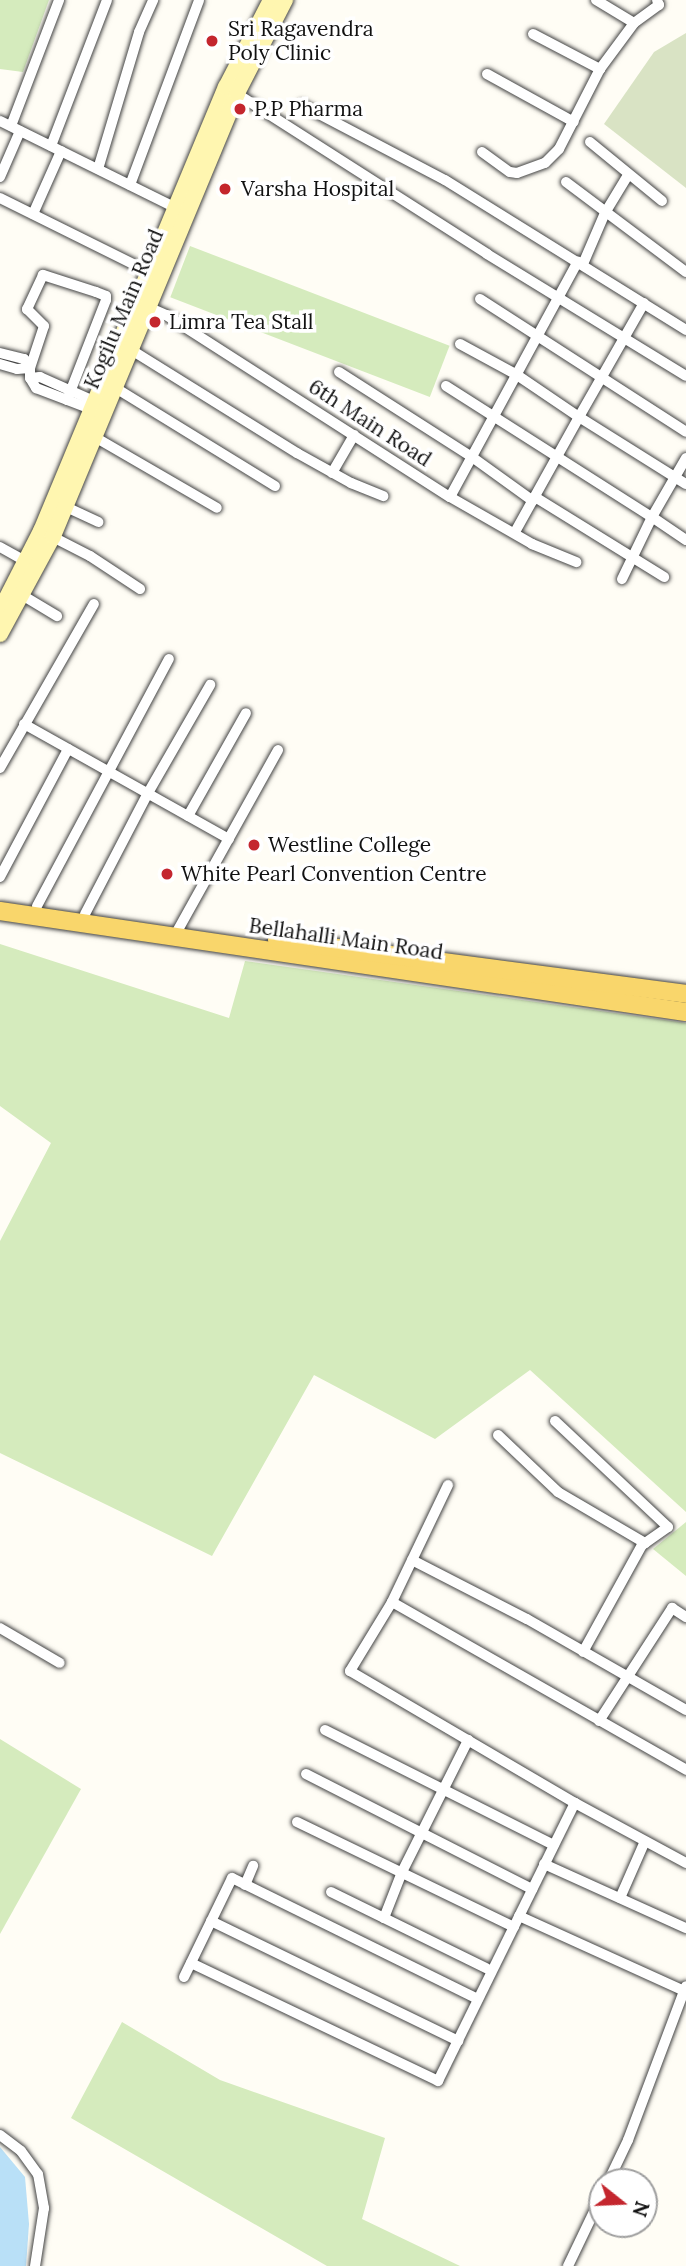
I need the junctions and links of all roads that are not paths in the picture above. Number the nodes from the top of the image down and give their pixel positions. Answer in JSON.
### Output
{"nodes":[{"id":1,"x":59,"y":0,"type":"edge"},
{"id":2,"x":107,"y":0,"type":"edge"},
{"id":3,"x":153,"y":0,"type":"edge"},
{"id":4,"x":199,"y":0,"type":"edge"},
{"id":5,"x":271,"y":0,"type":"edge"},
{"id":6,"x":285,"y":0,"type":"edge"},
{"id":7,"x":596,"y":0,"type":"edge"},
{"id":8,"x":657,"y":0,"type":"edge"},
{"id":9,"x":634,"y":23,"type":"junction"},
{"id":10,"x":533,"y":34,"type":"dead end"},
{"id":11,"x":600,"y":69,"type":"junction"},
{"id":12,"x":487,"y":74,"type":"dead end"},
{"id":13,"x":231,"y":90,"type":"junction"},
{"id":14,"x":302,"y":105,"type":"dead end"},
{"id":15,"x":574,"y":122,"type":"junction"},
{"id":16,"x":10,"y":126,"type":"edge"},
{"id":17,"x":590,"y":142,"type":"dead end"},
{"id":18,"x":56,"y":149,"type":"junction"},
{"id":19,"x":482,"y":152,"type":"dead end"},
{"id":20,"x":98,"y":169,"type":"junction"},
{"id":21,"x":628,"y":175,"type":"junction"},
{"id":22,"x":0,"y":177,"type":"edge"},
{"id":23,"x":565,"y":182,"type":"dead end"},
{"id":24,"x":130,"y":185,"type":"junction"},
{"id":25,"x":0,"y":198,"type":"edge"},
{"id":26,"x":662,"y":201,"type":"dead end"},
{"id":27,"x":181,"y":211,"type":"junction"},
{"id":28,"x":33,"y":214,"type":"junction"},
{"id":29,"x":605,"y":214,"type":"junction"},
{"id":30,"x":581,"y":262,"type":"junction"},
{"id":31,"x":149,"y":272,"type":"junction"},
{"id":32,"x":686,"y":272,"type":"edge"},
{"id":33,"x":560,"y":297,"type":"junction"},
{"id":34,"x":480,"y":299,"type":"dead end"},
{"id":35,"x":644,"y":303,"type":"junction"},
{"id":36,"x":148,"y":307,"type":"junction"},
{"id":37,"x":686,"y":330,"type":"edge"},
{"id":38,"x":538,"y":337,"type":"junction"},
{"id":39,"x":622,"y":338,"type":"junction"},
{"id":40,"x":460,"y":344,"type":"dead end"},
{"id":41,"x":125,"y":346,"type":"junction"},
{"id":42,"x":0,"y":353,"type":"edge"},
{"id":43,"x":0,"y":364,"type":"edge"},
{"id":44,"x":339,"y":372,"type":"dead end"},
{"id":45,"x":30,"y":373,"type":"junction"},
{"id":46,"x":517,"y":375,"type":"junction"},
{"id":47,"x":686,"y":376,"type":"edge"},
{"id":48,"x":601,"y":377,"type":"junction"},
{"id":49,"x":446,"y":386,"type":"dead end"},
{"id":50,"x":114,"y":387,"type":"junction"},
{"id":51,"x":69,"y":395,"type":"junction"},
{"id":52,"x":92,"y":405,"type":"junction"},
{"id":53,"x":495,"y":415,"type":"junction"},
{"id":54,"x":579,"y":417,"type":"junction"},
{"id":55,"x":686,"y":432,"type":"edge"},
{"id":56,"x":354,"y":435,"type":"junction"},
{"id":57,"x":93,"y":436,"type":"junction"},
{"id":58,"x":472,"y":457,"type":"junction"},
{"id":59,"x":556,"y":457,"type":"junction"},
{"id":60,"x":686,"y":458,"type":"edge"},
{"id":61,"x":332,"y":473,"type":"junction"},
{"id":62,"x":674,"y":477,"type":"junction"},
{"id":63,"x":686,"y":484,"type":"edge"},
{"id":64,"x":275,"y":486,"type":"dead end"},
{"id":65,"x":383,"y":496,"type":"dead end"},
{"id":66,"x":450,"y":498,"type":"junction"},
{"id":67,"x":534,"y":499,"type":"junction"},
{"id":68,"x":64,"y":506,"type":"junction"},
{"id":69,"x":217,"y":508,"type":"dead end"},
{"id":70,"x":652,"y":517,"type":"junction"},
{"id":71,"x":100,"y":522,"type":"dead end"},
{"id":72,"x":515,"y":532,"type":"junction"},
{"id":73,"x":47,"y":533,"type":"junction"},
{"id":74,"x":686,"y":540,"type":"edge"},
{"id":75,"x":0,"y":547,"type":"edge"},
{"id":76,"x":630,"y":559,"type":"junction"},
{"id":77,"x":27,"y":562,"type":"junction"},
{"id":78,"x":576,"y":562,"type":"dead end"},
{"id":79,"x":664,"y":577,"type":"dead end"},
{"id":80,"x":622,"y":579,"type":"dead end"},
{"id":81,"x":140,"y":589,"type":"dead end"},
{"id":82,"x":8,"y":604,"type":"edge"},
{"id":83,"x":94,"y":604,"type":"dead end"},
{"id":84,"x":57,"y":616,"type":"dead end"},
{"id":85,"x":0,"y":634,"type":"edge"},
{"id":86,"x":169,"y":659,"type":"dead end"},
{"id":87,"x":210,"y":685,"type":"dead end"},
{"id":88,"x":246,"y":713,"type":"dead end"},
{"id":89,"x":24,"y":724,"type":"junction"},
{"id":90,"x":68,"y":749,"type":"junction"},
{"id":91,"x":278,"y":750,"type":"dead end"},
{"id":92,"x":0,"y":768,"type":"edge"},
{"id":93,"x":108,"y":771,"type":"junction"},
{"id":94,"x":148,"y":793,"type":"junction"},
{"id":95,"x":188,"y":816,"type":"junction"},
{"id":96,"x":229,"y":839,"type":"junction"},
{"id":97,"x":0,"y":877,"type":"edge"},
{"id":98,"x":0,"y":900,"type":"edge"},
{"id":99,"x":37,"y":906,"type":"junction"},
{"id":100,"x":0,"y":911,"type":"edge"},
{"id":101,"x":85,"y":914,"type":"junction"},
{"id":102,"x":176,"y":932,"type":"junction"},
{"id":103,"x":686,"y":994,"type":"edge"},
{"id":104,"x":686,"y":1012,"type":"edge"},
{"id":105,"x":555,"y":1421,"type":"dead end"},
{"id":106,"x":498,"y":1435,"type":"dead end"},
{"id":107,"x":448,"y":1485,"type":"dead end"},
{"id":108,"x":645,"y":1543,"type":"junction"},
{"id":109,"x":412,"y":1560,"type":"junction"},
{"id":110,"x":392,"y":1602,"type":"junction"},
{"id":111,"x":686,"y":1617,"type":"edge"},
{"id":112,"x":0,"y":1628,"type":"edge"},
{"id":113,"x":583,"y":1652,"type":"junction"},
{"id":114,"x":60,"y":1663,"type":"dead end"},
{"id":115,"x":629,"y":1678,"type":"junction"},
{"id":116,"x":684,"y":1705,"type":"edge"},
{"id":117,"x":599,"y":1721,"type":"junction"},
{"id":118,"x":325,"y":1730,"type":"dead end"},
{"id":119,"x":468,"y":1740,"type":"junction"},
{"id":120,"x":686,"y":1770,"type":"edge"},
{"id":121,"x":306,"y":1774,"type":"dead end"},
{"id":122,"x":443,"y":1790,"type":"junction"},
{"id":123,"x":575,"y":1803,"type":"junction"},
{"id":124,"x":297,"y":1822,"type":"dead end"},
{"id":125,"x":422,"y":1833,"type":"junction"},
{"id":126,"x":645,"y":1841,"type":"junction"},
{"id":127,"x":554,"y":1845,"type":"junction"},
{"id":128,"x":686,"y":1863,"type":"edge"},
{"id":129,"x":544,"y":1864,"type":"junction"},
{"id":130,"x":253,"y":1866,"type":"dead end"},
{"id":131,"x":402,"y":1872,"type":"junction"},
{"id":132,"x":245,"y":1885,"type":"junction"},
{"id":133,"x":533,"y":1889,"type":"junction"},
{"id":134,"x":331,"y":1892,"type":"dead end"},
{"id":135,"x":620,"y":1898,"type":"junction"},
{"id":136,"x":384,"y":1918,"type":"junction"},
{"id":137,"x":211,"y":1921,"type":"junction"},
{"id":138,"x":516,"y":1921,"type":"junction"},
{"id":139,"x":686,"y":1928,"type":"edge"},
{"id":140,"x":191,"y":1963,"type":"junction"},
{"id":141,"x":486,"y":1968,"type":"dead end"},
{"id":142,"x":184,"y":1977,"type":"dead end"},
{"id":143,"x":685,"y":1988,"type":"edge"},
{"id":144,"x":478,"y":1999,"type":"junction"},
{"id":145,"x":457,"y":2041,"type":"junction"},
{"id":146,"x":0,"y":2135,"type":"edge"},
{"id":147,"x":615,"y":2168,"type":"edge"},
{"id":148,"x":588,"y":2224,"type":"edge"},
{"id":149,"x":35,"y":2266,"type":"edge"},
{"id":150,"x":568,"y":2266,"type":"edge"}],
"edges":[{"from":1,"to":16,"type":"street"},
{"from":2,"to":18,"type":"street"},
{"from":3,"to":20,"type":"street"},
{"from":4,"to":24,"type":"street"},
{"from":5,"to":13,"type":"main road","name":"Kogilu Main Road"},
{"from":6,"to":13,"type":"main road","name":"Kogilu Main Road"},
{"from":7,"to":9,"type":"street"},
{"from":8,"to":9,"type":"street"},
{"from":9,"to":11,"type":"street"},
{"from":10,"to":11,"type":"street"},
{"from":11,"to":15,"type":"street"},
{"from":12,"to":15,"type":"street"},
{"from":13,"to":27,"type":"main road","name":"Kogilu Main Road"},
{"from":13,"to":33,"type":"street"},
{"from":14,"to":30,"type":"street"},
{"from":15,"to":19,"type":"street"},
{"from":16,"to":18,"type":"street"},
{"from":16,"to":22,"type":"street"},
{"from":17,"to":21,"type":"street"},
{"from":18,"to":20,"type":"street"},
{"from":18,"to":28,"type":"street"},
{"from":20,"to":24,"type":"street"},
{"from":21,"to":26,"type":"street"},
{"from":21,"to":29,"type":"street"},
{"from":23,"to":29,"type":"street"},
{"from":24,"to":27,"type":"street"},
{"from":25,"to":28,"type":"street"},
{"from":27,"to":31,"type":"main road","name":"Kogilu Main Road"},
{"from":27,"to":36,"type":"main road","name":"Kogilu Main Road"},
{"from":28,"to":31,"type":"street"},
{"from":29,"to":30,"type":"street"},
{"from":29,"to":32,"type":"street"},
{"from":30,"to":33,"type":"street"},
{"from":30,"to":35,"type":"street"},
{"from":31,"to":41,"type":"main road","name":"Kogilu Main Road"},
{"from":33,"to":38,"type":"street"},
{"from":33,"to":39,"type":"street"},
{"from":34,"to":38,"type":"street"},
{"from":35,"to":37,"type":"street"},
{"from":35,"to":39,"type":"street"},
{"from":36,"to":41,"type":"main road","name":"Kogilu Main Road"},
{"from":36,"to":56,"type":"street","name":"6th Main Road"},
{"from":38,"to":46,"type":"street"},
{"from":38,"to":48,"type":"street"},
{"from":39,"to":47,"type":"street"},
{"from":39,"to":48,"type":"street"},
{"from":40,"to":46,"type":"street"},
{"from":41,"to":50,"type":"main road","name":"Kogilu Main Road"},
{"from":41,"to":52,"type":"main road","name":"Kogilu Main Road"},
{"from":41,"to":61,"type":"street"},
{"from":42,"to":45,"type":"street"},
{"from":43,"to":45,"type":"street"},
{"from":44,"to":58,"type":"street"},
{"from":45,"to":51,"type":"street"},
{"from":45,"to":51,"type":"street"},
{"from":46,"to":53,"type":"street"},
{"from":46,"to":54,"type":"street"},
{"from":48,"to":54,"type":"street"},
{"from":48,"to":55,"type":"street"},
{"from":49,"to":53,"type":"street"},
{"from":50,"to":57,"type":"main road","name":"Kogilu Main Road"},
{"from":50,"to":64,"type":"street"},
{"from":51,"to":52,"type":"street"},
{"from":52,"to":73,"type":"main road","name":"Kogilu Main Road"},
{"from":53,"to":58,"type":"street"},
{"from":53,"to":59,"type":"street"},
{"from":54,"to":59,"type":"street"},
{"from":54,"to":62,"type":"street"},
{"from":56,"to":61,"type":"street"},
{"from":56,"to":66,"type":"street","name":"6th Main Road"},
{"from":57,"to":68,"type":"main road","name":"Kogilu Main Road"},
{"from":57,"to":69,"type":"street"},
{"from":58,"to":66,"type":"street"},
{"from":58,"to":67,"type":"street"},
{"from":59,"to":67,"type":"street"},
{"from":59,"to":70,"type":"street"},
{"from":60,"to":62,"type":"street"},
{"from":61,"to":65,"type":"street"},
{"from":62,"to":63,"type":"street"},
{"from":62,"to":70,"type":"street"},
{"from":66,"to":72,"type":"street","name":"6th Main Road"},
{"from":67,"to":72,"type":"street"},
{"from":67,"to":76,"type":"street"},
{"from":68,"to":71,"type":"street"},
{"from":68,"to":73,"type":"main road","name":"Kogilu Main Road"},
{"from":70,"to":74,"type":"street"},
{"from":70,"to":76,"type":"street"},
{"from":72,"to":78,"type":"street","name":"6th Main Road"},
{"from":73,"to":77,"type":"main road","name":"Kogilu Main Road"},
{"from":73,"to":81,"type":"street"},
{"from":73,"to":82,"type":"main road","name":"Kogilu Main Road"},
{"from":75,"to":77,"type":"street"},
{"from":76,"to":79,"type":"street"},
{"from":76,"to":80,"type":"street"},
{"from":77,"to":82,"type":"main road","name":"Kogilu Main Road"},
{"from":82,"to":84,"type":"street"},
{"from":82,"to":85,"type":"main road","name":"Kogilu Main Road"},
{"from":83,"to":89,"type":"street"},
{"from":86,"to":93,"type":"street"},
{"from":87,"to":94,"type":"street"},
{"from":88,"to":95,"type":"street"},
{"from":89,"to":90,"type":"street"},
{"from":89,"to":92,"type":"street"},
{"from":90,"to":93,"type":"street"},
{"from":90,"to":97,"type":"street"},
{"from":91,"to":96,"type":"street"},
{"from":93,"to":94,"type":"street"},
{"from":93,"to":99,"type":"street"},
{"from":94,"to":95,"type":"street"},
{"from":94,"to":101,"type":"street"},
{"from":95,"to":96,"type":"street"},
{"from":96,"to":102,"type":"street"},
{"from":98,"to":99,"type":"main road","name":"Bellahalli Main Road"},
{"from":99,"to":101,"type":"main road","name":"Bellahalli Main Road"},
{"from":100,"to":102,"type":"main road","name":"Bellahalli Main Road"},
{"from":101,"to":102,"type":"main road","name":"Bellahalli Main Road"},
{"from":102,"to":103,"type":"main road","name":"Bellahalli Main Road"},
{"from":102,"to":104,"type":"main road","name":"Bellahalli Main Road"},
{"from":105,"to":108,"type":"street"},
{"from":106,"to":108,"type":"street"},
{"from":107,"to":109,"type":"street"},
{"from":108,"to":113,"type":"street"},
{"from":109,"to":110,"type":"street"},
{"from":109,"to":113,"type":"street"},
{"from":110,"to":117,"type":"street"},
{"from":110,"to":119,"type":"street"},
{"from":111,"to":115,"type":"street"},
{"from":112,"to":114,"type":"street"},
{"from":113,"to":115,"type":"street"},
{"from":115,"to":116,"type":"street"},
{"from":115,"to":117,"type":"street"},
{"from":117,"to":120,"type":"street"},
{"from":118,"to":122,"type":"street"},
{"from":119,"to":122,"type":"street"},
{"from":119,"to":123,"type":"street"},
{"from":121,"to":125,"type":"street"},
{"from":122,"to":125,"type":"street"},
{"from":122,"to":127,"type":"street"},
{"from":123,"to":126,"type":"street"},
{"from":123,"to":127,"type":"street"},
{"from":124,"to":131,"type":"street"},
{"from":125,"to":131,"type":"street"},
{"from":125,"to":133,"type":"street"},
{"from":126,"to":128,"type":"street"},
{"from":126,"to":135,"type":"street"},
{"from":127,"to":129,"type":"street"},
{"from":129,"to":133,"type":"street"},
{"from":129,"to":135,"type":"street"},
{"from":130,"to":132,"type":"street"},
{"from":131,"to":136,"type":"street"},
{"from":131,"to":138,"type":"street"},
{"from":132,"to":137,"type":"street"},
{"from":132,"to":144,"type":"street"},
{"from":133,"to":138,"type":"street"},
{"from":134,"to":136,"type":"street"},
{"from":135,"to":139,"type":"street"},
{"from":136,"to":141,"type":"street"},
{"from":137,"to":140,"type":"street"},
{"from":137,"to":145,"type":"street"},
{"from":138,"to":143,"type":"street"},
{"from":138,"to":144,"type":"street"},
{"from":140,"to":142,"type":"street"},
{"from":140,"to":145,"type":"street"},
{"from":143,"to":147,"type":"street"},
{"from":144,"to":145,"type":"street"},
{"from":146,"to":149,"type":"street"},
{"from":148,"to":150,"type":"street"}]}
